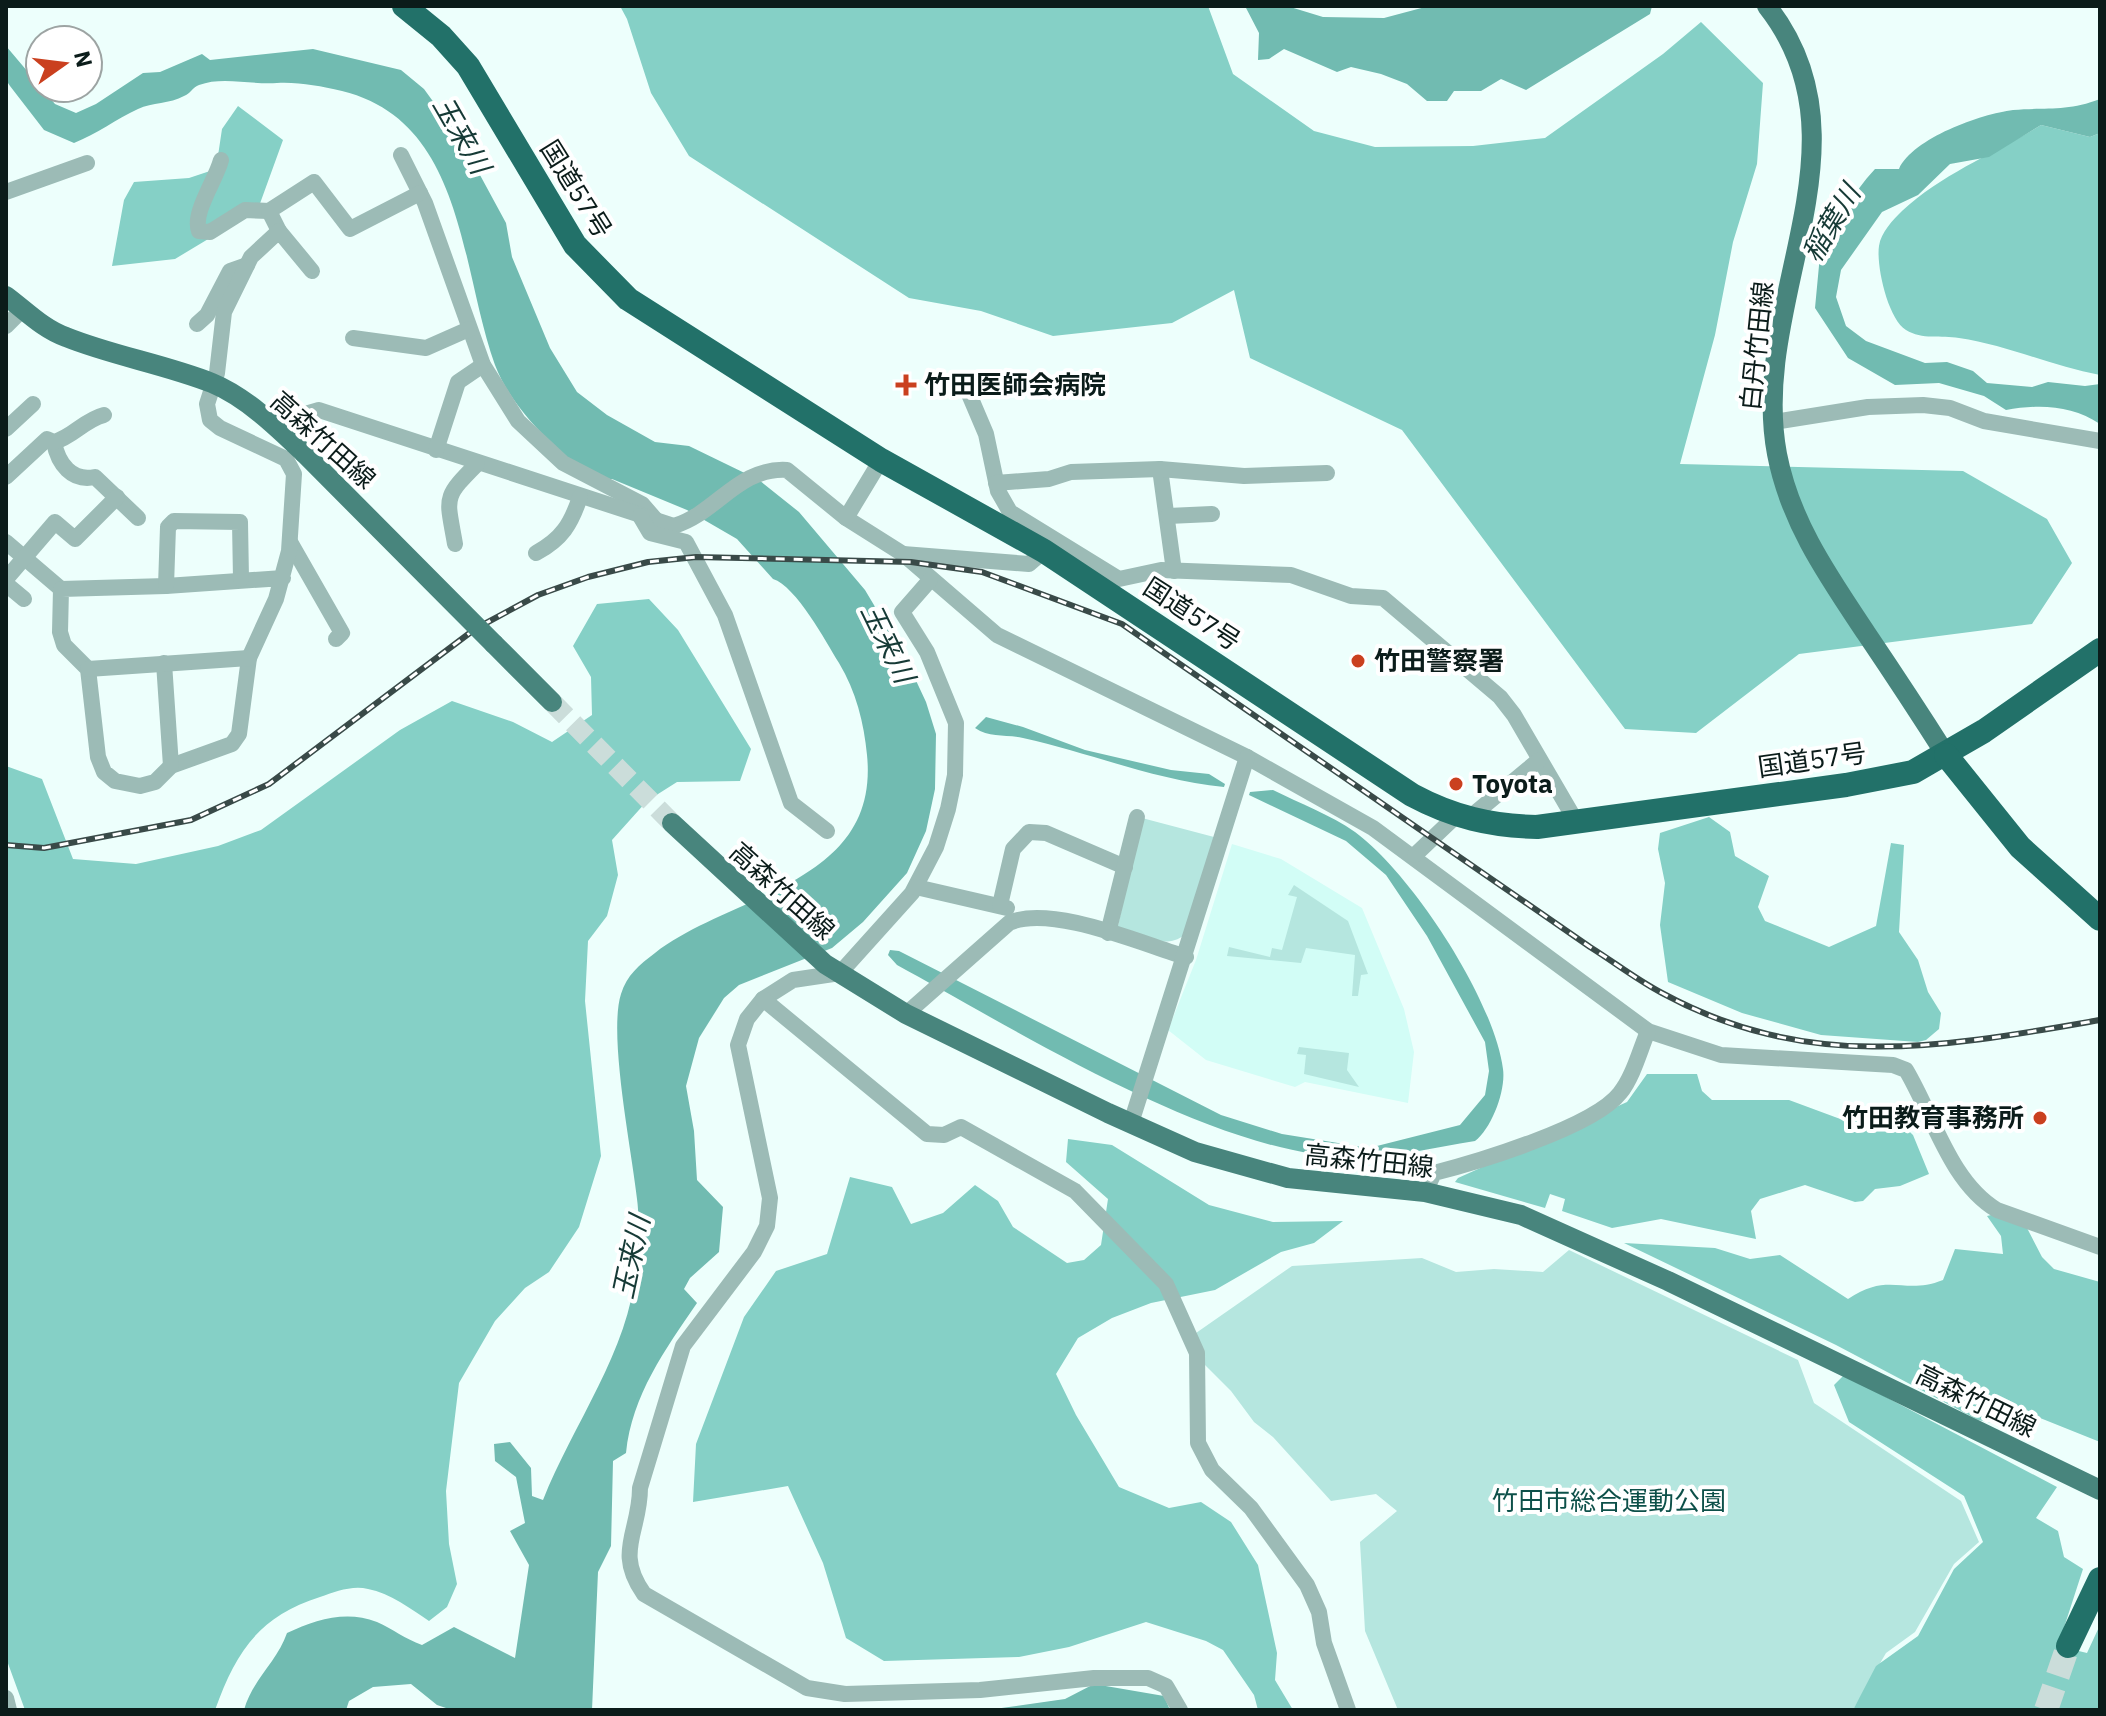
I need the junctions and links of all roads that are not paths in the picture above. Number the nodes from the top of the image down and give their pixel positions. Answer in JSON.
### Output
{"nodes":[{"id":1,"x":404,"y":6,"type":"edge"},
{"id":2,"x":1767,"y":6,"type":"edge"},
{"id":3,"x":401,"y":155,"type":"dead end"},
{"id":4,"x":221,"y":160,"type":"dead end"},
{"id":5,"x":87,"y":163,"type":"dead end"},
{"id":6,"x":6,"y":192,"type":"edge"},
{"id":7,"x":420,"y":193,"type":"junction"},
{"id":8,"x":269,"y":211,"type":"junction"},
{"id":9,"x":279,"y":231,"type":"junction"},
{"id":10,"x":247,"y":265,"type":"junction"},
{"id":11,"x":312,"y":271,"type":"dead end"},
{"id":12,"x":6,"y":296,"type":"edge"},
{"id":13,"x":23,"y":309,"type":"junction"},
{"id":14,"x":197,"y":324,"type":"dead end"},
{"id":15,"x":6,"y":326,"type":"edge"},
{"id":16,"x":469,"y":329,"type":"junction"},
{"id":17,"x":353,"y":338,"type":"dead end"},
{"id":18,"x":483,"y":365,"type":"junction"},
{"id":19,"x":963,"y":380,"type":"dead end"},
{"id":20,"x":215,"y":384,"type":"junction"},
{"id":21,"x":33,"y":404,"type":"dead end"},
{"id":22,"x":104,"y":415,"type":"dead end"},
{"id":23,"x":1774,"y":422,"type":"junction"},
{"id":24,"x":6,"y":429,"type":"edge"},
{"id":25,"x":281,"y":431,"type":"junction"},
{"id":26,"x":2100,"y":441,"type":"edge"},
{"id":27,"x":54,"y":442,"type":"junction"},
{"id":28,"x":436,"y":450,"type":"junction"},
{"id":29,"x":881,"y":460,"type":"junction"},
{"id":30,"x":477,"y":464,"type":"junction"},
{"id":31,"x":1160,"y":469,"type":"junction"},
{"id":32,"x":1327,"y":473,"type":"dead end"},
{"id":33,"x":6,"y":477,"type":"edge"},
{"id":34,"x":996,"y":483,"type":"junction"},
{"id":35,"x":117,"y":497,"type":"junction"},
{"id":36,"x":580,"y":497,"type":"junction"},
{"id":37,"x":1186,"y":497,"type":"dead end"},
{"id":38,"x":1212,"y":514,"type":"dead end"},
{"id":39,"x":640,"y":516,"type":"junction"},
{"id":40,"x":1172,"y":516,"type":"junction"},
{"id":41,"x":138,"y":518,"type":"dead end"},
{"id":42,"x":846,"y":518,"type":"junction"},
{"id":43,"x":657,"y":521,"type":"junction"},
{"id":44,"x":6,"y":542,"type":"edge"},
{"id":45,"x":290,"y":542,"type":"junction"},
{"id":46,"x":455,"y":544,"type":"dead end"},
{"id":47,"x":1044,"y":551,"type":"junction"},
{"id":48,"x":536,"y":553,"type":"dead end"},
{"id":49,"x":903,"y":554,"type":"junction"},
{"id":50,"x":23,"y":558,"type":"junction"},
{"id":51,"x":1174,"y":571,"type":"junction"},
{"id":52,"x":283,"y":578,"type":"junction"},
{"id":53,"x":241,"y":579,"type":"junction"},
{"id":54,"x":930,"y":580,"type":"junction"},
{"id":55,"x":6,"y":582,"type":"edge"},
{"id":56,"x":166,"y":586,"type":"junction"},
{"id":57,"x":61,"y":589,"type":"junction"},
{"id":58,"x":24,"y":599,"type":"dead end"},
{"id":59,"x":336,"y":639,"type":"dead end"},
{"id":60,"x":2100,"y":650,"type":"edge"},
{"id":61,"x":249,"y":658,"type":"junction"},
{"id":62,"x":164,"y":663,"type":"junction"},
{"id":63,"x":88,"y":669,"type":"junction"},
{"id":64,"x":552,"y":702,"type":"tunnel mouth"},
{"id":65,"x":1946,"y":755,"type":"junction"},
{"id":66,"x":1247,"y":757,"type":"junction"},
{"id":67,"x":1539,"y":760,"type":"junction"},
{"id":68,"x":171,"y":766,"type":"junction"},
{"id":69,"x":1137,"y":817,"type":"dead end"},
{"id":70,"x":1462,"y":818,"type":"junction"},
{"id":71,"x":672,"y":823,"type":"tunnel mouth"},
{"id":72,"x":1577,"y":823,"type":"junction"},
{"id":73,"x":827,"y":831,"type":"dead end"},
{"id":74,"x":1415,"y":855,"type":"junction"},
{"id":75,"x":1125,"y":867,"type":"junction"},
{"id":76,"x":916,"y":887,"type":"junction"},
{"id":77,"x":1000,"y":905,"type":"junction"},
{"id":78,"x":1022,"y":917,"type":"junction"},
{"id":79,"x":2100,"y":919,"type":"edge"},
{"id":80,"x":1108,"y":933,"type":"junction"},
{"id":81,"x":1186,"y":957,"type":"junction"},
{"id":82,"x":832,"y":968,"type":"junction"},
{"id":83,"x":763,"y":999,"type":"junction"},
{"id":84,"x":913,"y":1008,"type":"junction"},
{"id":85,"x":1648,"y":1031,"type":"junction"},
{"id":86,"x":1131,"y":1123,"type":"junction"},
{"id":87,"x":1425,"y":1192,"type":"junction"},
{"id":88,"x":2100,"y":1247,"type":"edge"},
{"id":89,"x":2100,"y":1490,"type":"edge"},
{"id":90,"x":2100,"y":1579,"type":"edge"},
{"id":91,"x":2068,"y":1646,"type":"tunnel mouth"},
{"id":92,"x":6,"y":1698,"type":"edge"},
{"id":93,"x":9,"y":1710,"type":"edge"},
{"id":94,"x":1180,"y":1710,"type":"edge"},
{"id":95,"x":1348,"y":1710,"type":"edge"}],
"edges":[{"from":1,"to":29,"type":"highway","name":"国道57号"},
{"from":2,"to":23,"type":"main road","name":"白丹竹田線"},
{"from":3,"to":7,"type":"street"},
{"from":4,"to":8,"type":"street"},
{"from":5,"to":6,"type":"street"},
{"from":7,"to":8,"type":"street"},
{"from":7,"to":16,"type":"street"},
{"from":8,"to":9,"type":"street"},
{"from":9,"to":10,"type":"street"},
{"from":9,"to":11,"type":"street"},
{"from":10,"to":14,"type":"street"},
{"from":10,"to":20,"type":"street"},
{"from":12,"to":13,"type":"main road","name":"高森竹田線"},
{"from":13,"to":15,"type":"street"},
{"from":13,"to":20,"type":"main road","name":"高森竹田線"},
{"from":16,"to":17,"type":"street"},
{"from":16,"to":18,"type":"street"},
{"from":18,"to":28,"type":"street"},
{"from":18,"to":43,"type":"street"},
{"from":19,"to":34,"type":"street"},
{"from":20,"to":25,"type":"main road","name":"高森竹田線"},
{"from":20,"to":45,"type":"street"},
{"from":21,"to":24,"type":"street"},
{"from":22,"to":27,"type":"street"},
{"from":23,"to":26,"type":"street"},
{"from":23,"to":65,"type":"main road","name":"白丹竹田線"},
{"from":25,"to":28,"type":"street"},
{"from":25,"to":64,"type":"main road","name":"高森竹田線","bridge":true},
{"from":27,"to":33,"type":"street"},
{"from":27,"to":35,"type":"street"},
{"from":28,"to":30,"type":"street"},
{"from":29,"to":42,"type":"street"},
{"from":29,"to":47,"type":"highway","name":"国道57号"},
{"from":30,"to":36,"type":"street"},
{"from":30,"to":46,"type":"street"},
{"from":31,"to":32,"type":"street"},
{"from":31,"to":34,"type":"street"},
{"from":31,"to":40,"type":"street"},
{"from":34,"to":51,"type":"street"},
{"from":35,"to":41,"type":"street"},
{"from":35,"to":50,"type":"street"},
{"from":36,"to":39,"type":"street"},
{"from":36,"to":48,"type":"street"},
{"from":37,"to":40,"type":"street"},
{"from":38,"to":40,"type":"street"},
{"from":39,"to":43,"type":"street"},
{"from":39,"to":73,"type":"street"},
{"from":40,"to":51,"type":"street"},
{"from":42,"to":43,"type":"street"},
{"from":42,"to":49,"type":"street"},
{"from":44,"to":50,"type":"street"},
{"from":45,"to":52,"type":"street"},
{"from":45,"to":59,"type":"street"},
{"from":47,"to":49,"type":"street"},
{"from":47,"to":70,"type":"highway","name":"国道57号"},
{"from":49,"to":54,"type":"street"},
{"from":50,"to":55,"type":"street"},
{"from":50,"to":57,"type":"street"},
{"from":51,"to":67,"type":"street"},
{"from":52,"to":53,"type":"street"},
{"from":52,"to":61,"type":"street"},
{"from":53,"to":56,"type":"street"},
{"from":53,"to":56,"type":"street"},
{"from":54,"to":66,"type":"street"},
{"from":54,"to":76,"type":"street"},
{"from":55,"to":58,"type":"street"},
{"from":56,"to":57,"type":"street"},
{"from":57,"to":63,"type":"street"},
{"from":60,"to":65,"type":"highway","name":"国道57号"},
{"from":61,"to":62,"type":"street"},
{"from":61,"to":68,"type":"street"},
{"from":62,"to":63,"type":"street"},
{"from":62,"to":68,"type":"street"},
{"from":63,"to":68,"type":"street"},
{"from":65,"to":72,"type":"highway","name":"国道57号"},
{"from":65,"to":79,"type":"highway"},
{"from":66,"to":74,"type":"street"},
{"from":66,"to":81,"type":"street"},
{"from":67,"to":70,"type":"street"},
{"from":67,"to":72,"type":"street"},
{"from":69,"to":75,"type":"street"},
{"from":70,"to":72,"type":"highway","name":"国道57号"},
{"from":70,"to":74,"type":"street"},
{"from":71,"to":82,"type":"main road","name":"高森竹田線"},
{"from":74,"to":85,"type":"street"},
{"from":75,"to":77,"type":"street"},
{"from":75,"to":80,"type":"street"},
{"from":76,"to":77,"type":"street"},
{"from":76,"to":82,"type":"street"},
{"from":77,"to":78,"type":"street"},
{"from":78,"to":80,"type":"street"},
{"from":78,"to":84,"type":"street"},
{"from":80,"to":81,"type":"street"},
{"from":81,"to":86,"type":"street"},
{"from":82,"to":83,"type":"street"},
{"from":82,"to":84,"type":"main road","name":"高森竹田線"},
{"from":83,"to":94,"type":"street"},
{"from":83,"to":95,"type":"street"},
{"from":84,"to":86,"type":"main road","name":"高森竹田線"},
{"from":85,"to":87,"type":"street"},
{"from":85,"to":88,"type":"street"},
{"from":86,"to":87,"type":"main road","name":"高森竹田線"},
{"from":87,"to":89,"type":"main road","name":"高森竹田線"},
{"from":90,"to":91,"type":"highway"},
{"from":92,"to":93,"type":"street"}]}
